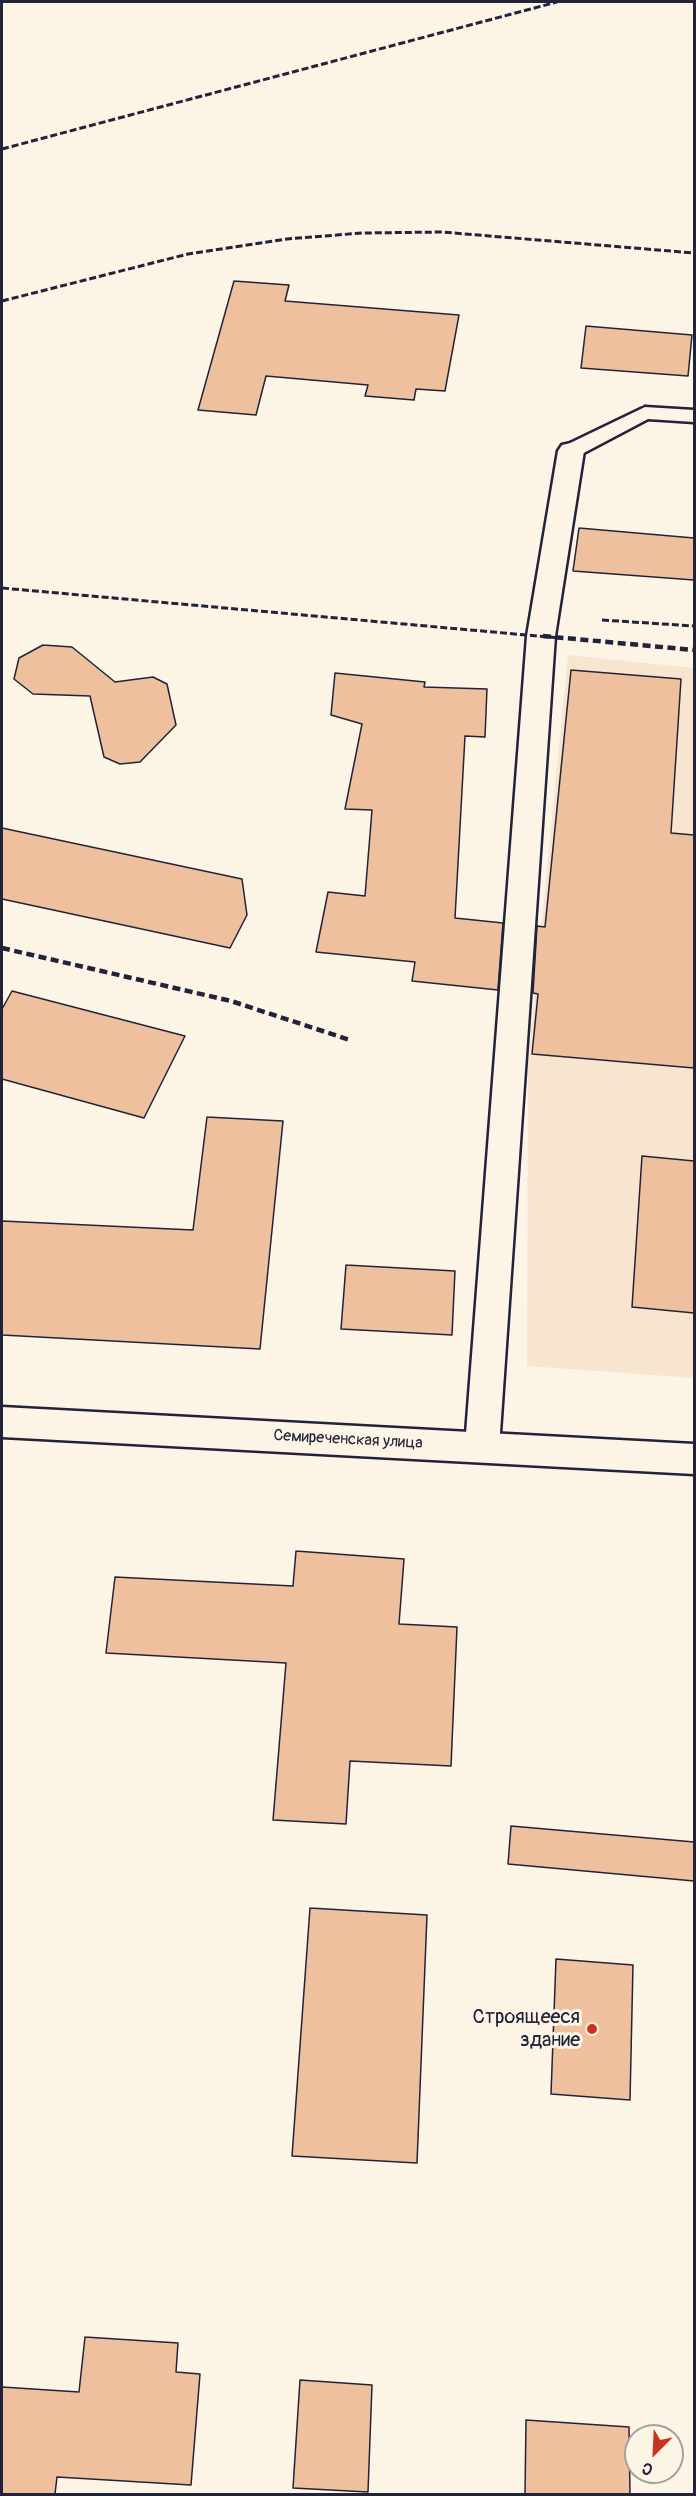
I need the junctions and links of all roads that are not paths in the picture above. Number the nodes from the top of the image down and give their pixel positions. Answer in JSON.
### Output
{"nodes":[{"id":1,"x":694,"y":416,"type":"edge"},
{"id":2,"x":571,"y":451,"type":"joint"},
{"id":3,"x":2,"y":1422,"type":"edge"},
{"id":4,"x":482,"y":1447,"type":"junction"},
{"id":5,"x":694,"y":1459,"type":"edge"}],
"edges":[{"from":1,"to":2,"type":"lane"},
{"from":2,"to":4,"type":"street"},
{"from":3,"to":4,"type":"street","name":"Семиреченская улица"},
{"from":4,"to":5,"type":"street","name":"Семиреченская улица"}]}
